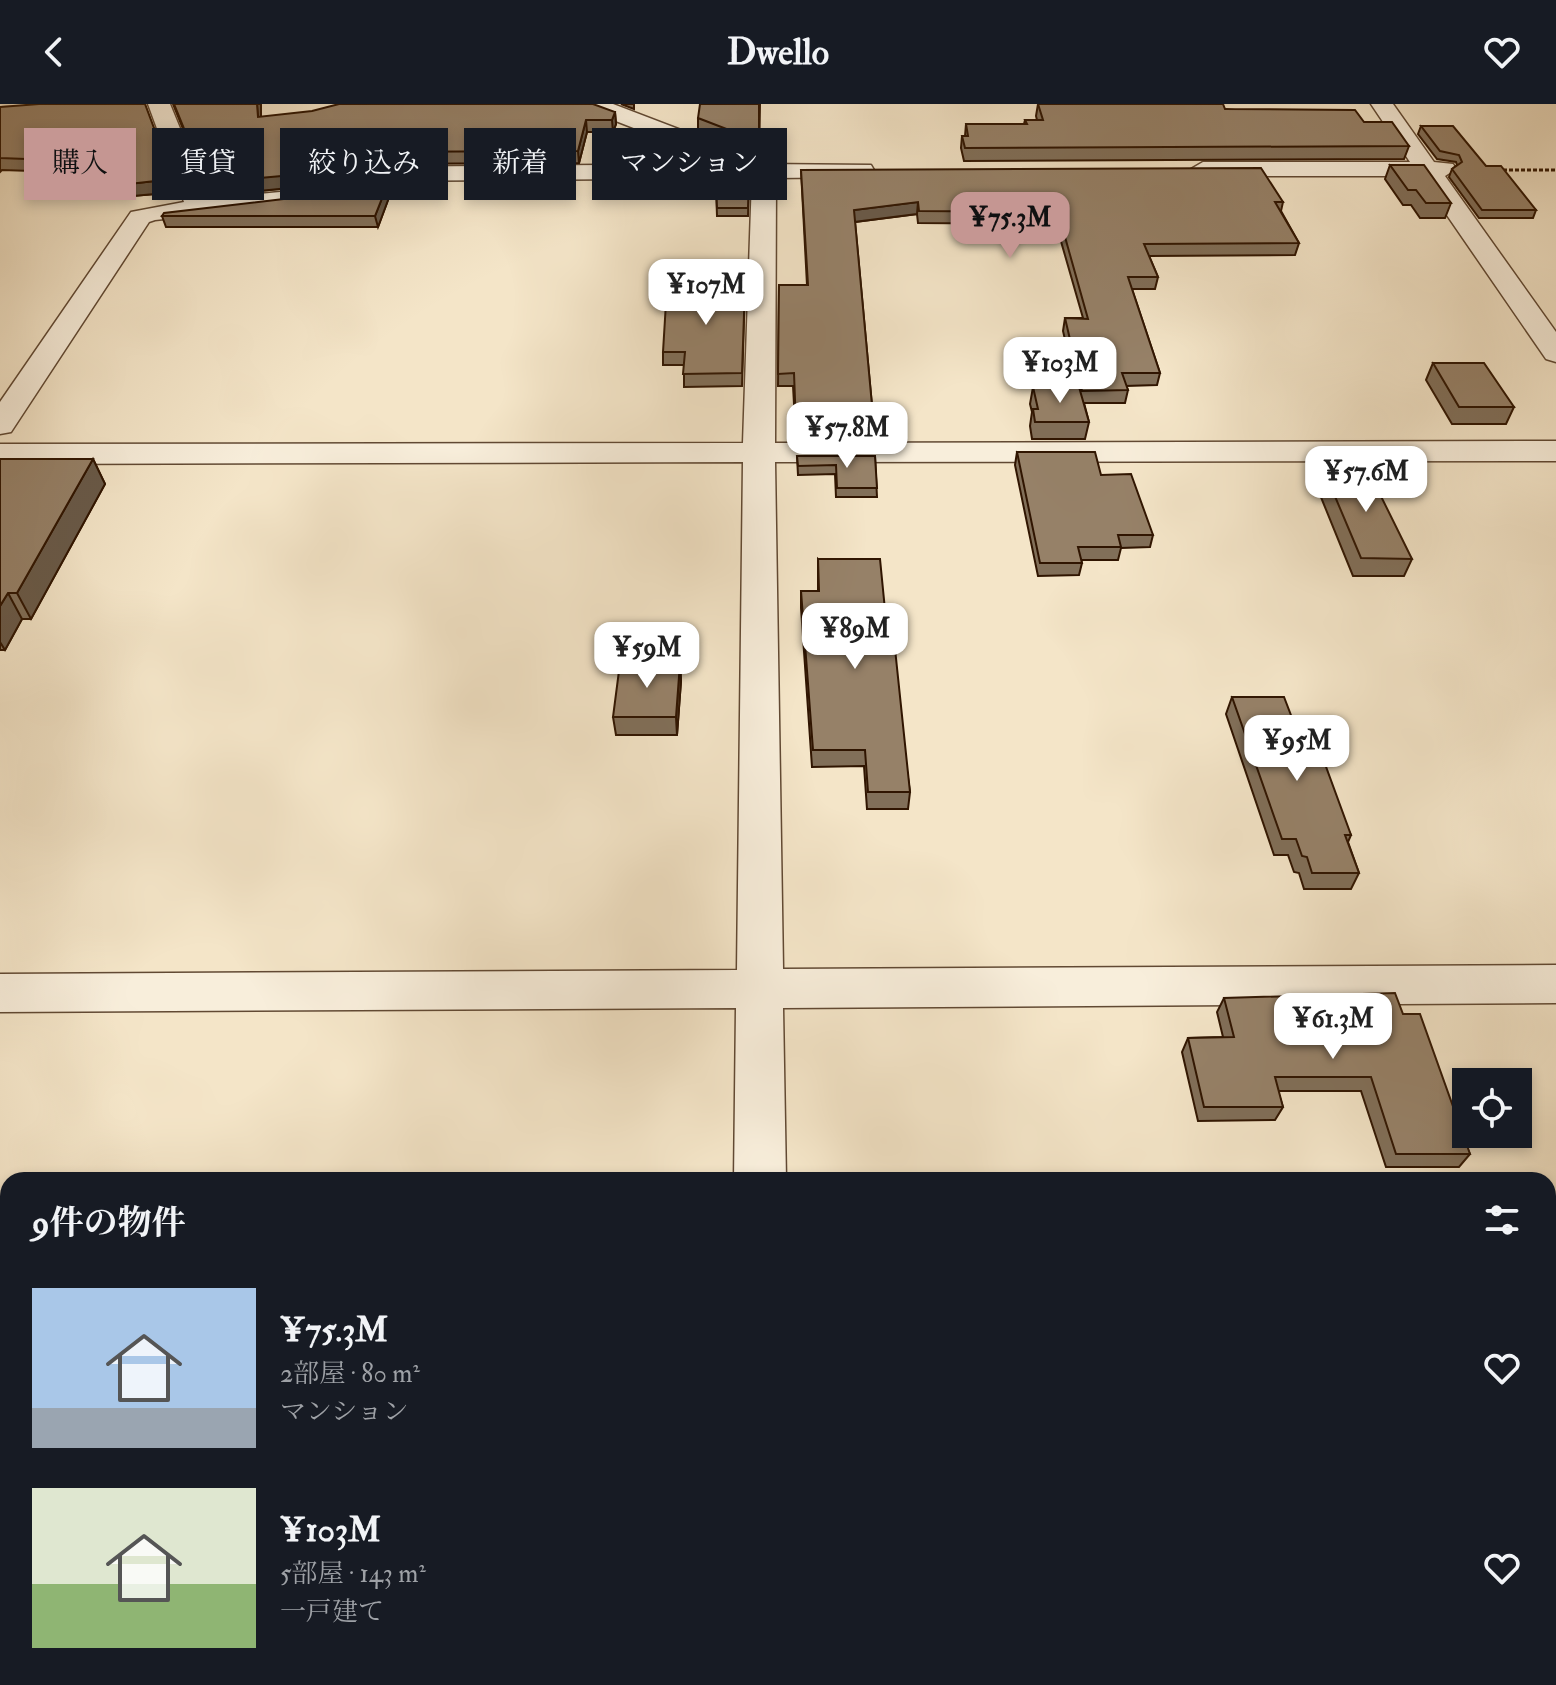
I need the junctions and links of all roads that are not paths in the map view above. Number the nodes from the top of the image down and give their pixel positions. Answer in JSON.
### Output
{"nodes":[{"id":1,"x":159,"y":104,"type":"edge"},
{"id":2,"x":593,"y":104,"type":"edge"},
{"id":3,"x":1382,"y":104,"type":"edge"},
{"id":4,"x":655,"y":128,"type":"edge"},
{"id":5,"x":1437,"y":169,"type":"junction"},
{"id":6,"x":787,"y":170,"type":"edge"},
{"id":7,"x":891,"y":170,"type":"edge"},
{"id":8,"x":1176,"y":170,"type":"edge"},
{"id":9,"x":592,"y":172,"type":"edge"},
{"id":10,"x":763,"y":200,"type":"edge"},
{"id":11,"x":199,"y":207,"type":"junction"},
{"id":12,"x":1556,"y":353,"type":"edge"},
{"id":13,"x":0,"y":425,"type":"edge"},
{"id":14,"x":1556,"y":451,"type":"edge"},
{"id":15,"x":759,"y":452,"type":"junction"},
{"id":16,"x":0,"y":454,"type":"edge"},
{"id":17,"x":1556,"y":984,"type":"edge"},
{"id":18,"x":759,"y":988,"type":"junction"},
{"id":19,"x":0,"y":993,"type":"edge"},
{"id":20,"x":760,"y":1172,"type":"edge"}],
"edges":[{"from":1,"to":11,"type":"street"},
{"from":2,"to":4,"type":"street"},
{"from":3,"to":5,"type":"street"},
{"from":5,"to":8,"type":"street"},
{"from":5,"to":12,"type":"street"},
{"from":6,"to":7,"type":"street"},
{"from":9,"to":11,"type":"street"},
{"from":10,"to":15,"type":"street"},
{"from":11,"to":13,"type":"street"},
{"from":14,"to":15,"type":"street"},
{"from":15,"to":16,"type":"street"},
{"from":15,"to":18,"type":"street"},
{"from":17,"to":18,"type":"street"},
{"from":18,"to":19,"type":"street"},
{"from":18,"to":20,"type":"street"}]}
